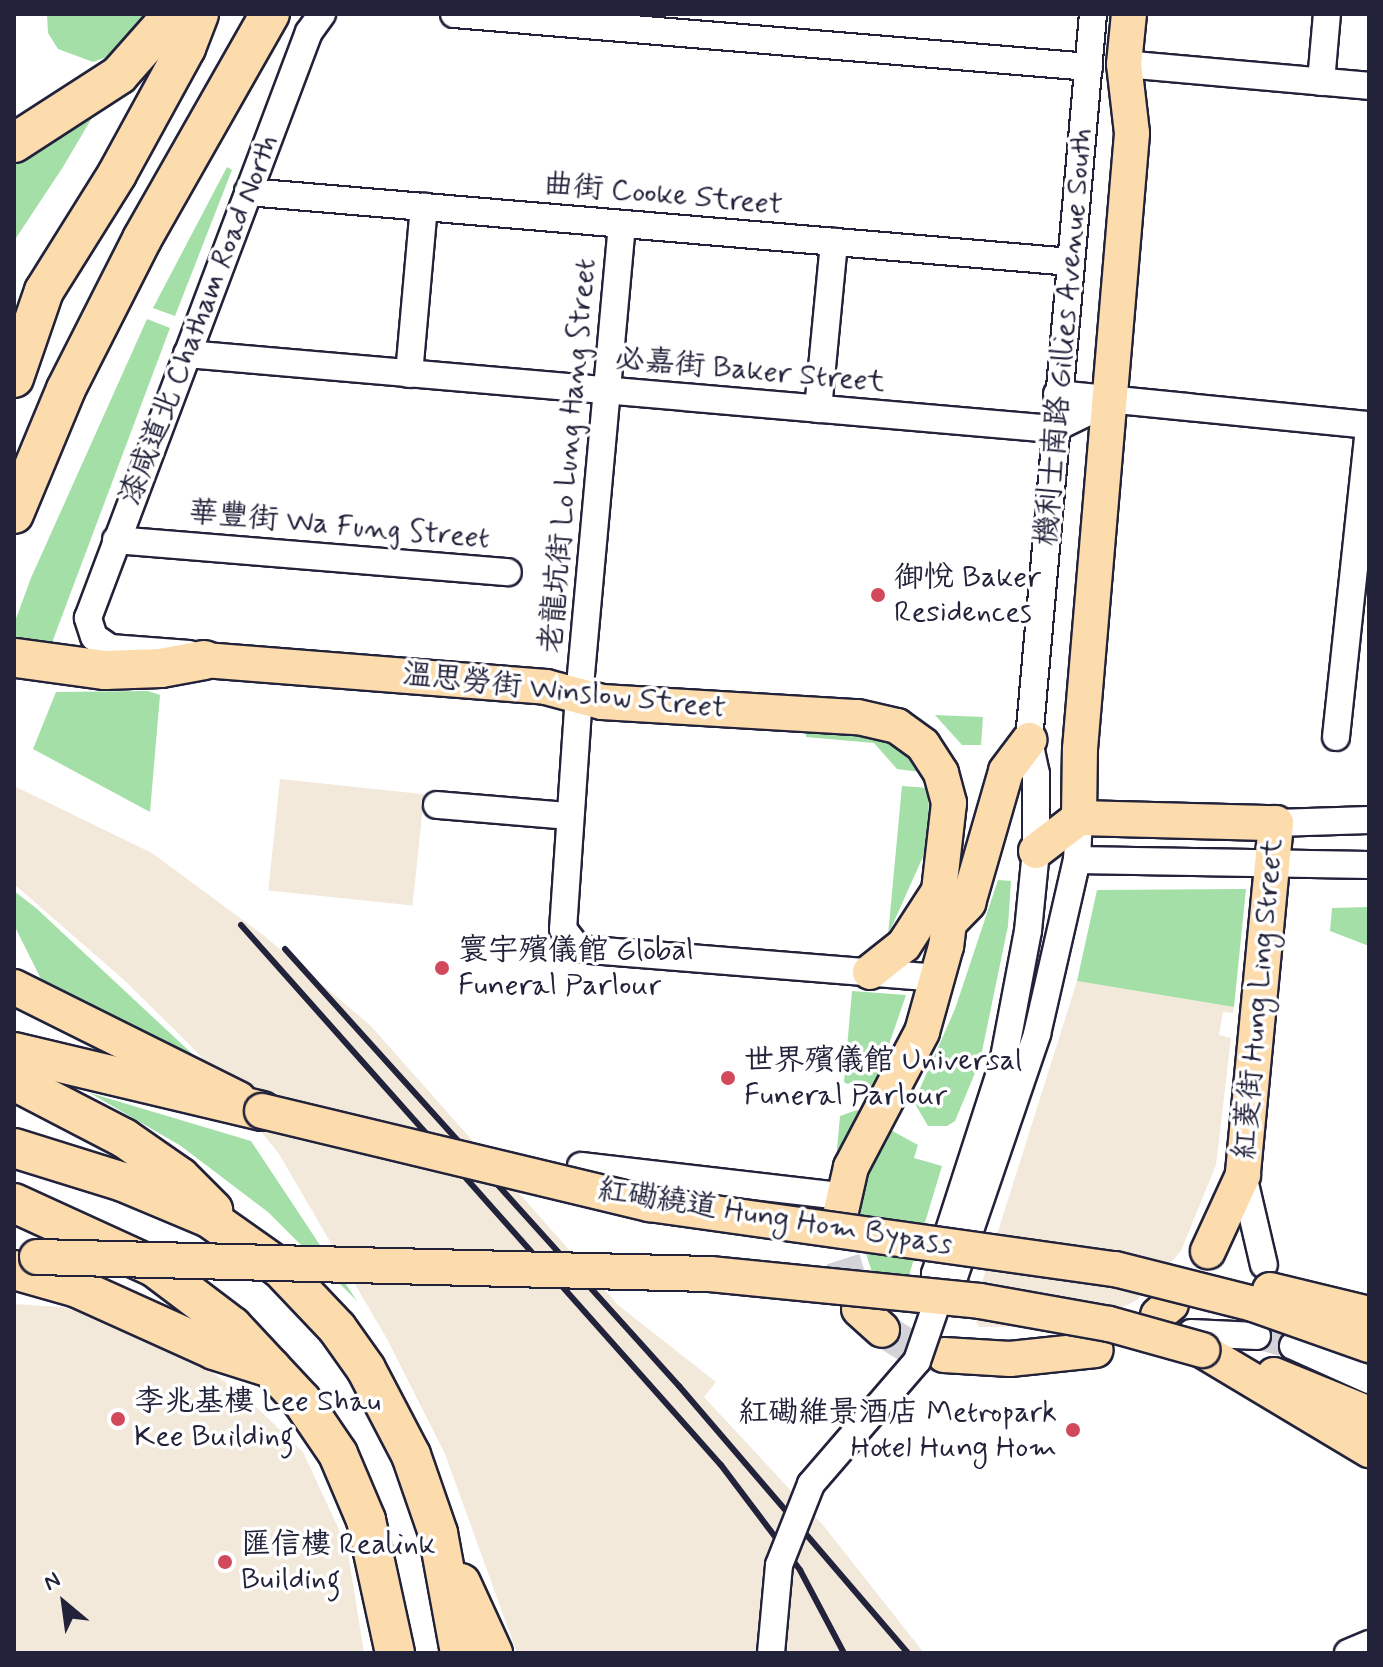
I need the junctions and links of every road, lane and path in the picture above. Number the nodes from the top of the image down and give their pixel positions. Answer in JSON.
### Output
{"nodes":[{"id":1,"x":173,"y":14,"type":"edge"},
{"id":2,"x":199,"y":14,"type":"edge"},
{"id":3,"x":270,"y":14,"type":"edge"},
{"id":4,"x":454,"y":14,"type":"edge"},
{"id":5,"x":1093,"y":14,"type":"edge"},
{"id":6,"x":1129,"y":14,"type":"edge"},
{"id":7,"x":1327,"y":14,"type":"edge"},
{"id":8,"x":316,"y":23,"type":"edge"},
{"id":9,"x":1124,"y":64,"type":"junction"},
{"id":10,"x":1089,"y":67,"type":"junction"},
{"id":11,"x":1321,"y":82,"type":"junction"},
{"id":12,"x":1369,"y":86,"type":"edge"},
{"id":13,"x":14,"y":143,"type":"edge"},
{"id":14,"x":248,"y":192,"type":"junction"},
{"id":15,"x":424,"y":207,"type":"junction"},
{"id":16,"x":622,"y":224,"type":"junction"},
{"id":17,"x":834,"y":242,"type":"junction"},
{"id":18,"x":1071,"y":262,"type":"junction"},
{"id":19,"x":44,"y":291,"type":"junction"},
{"id":20,"x":14,"y":323,"type":"edge"},
{"id":21,"x":187,"y":354,"type":"junction"},
{"id":22,"x":409,"y":374,"type":"junction"},
{"id":23,"x":14,"y":378,"type":"edge"},
{"id":24,"x":607,"y":391,"type":"junction"},
{"id":25,"x":1057,"y":394,"type":"junction"},
{"id":26,"x":1111,"y":401,"type":"junction"},
{"id":27,"x":818,"y":409,"type":"junction"},
{"id":28,"x":1369,"y":426,"type":"edge"},
{"id":29,"x":1053,"y":429,"type":"junction"},
{"id":30,"x":14,"y":514,"type":"edge"},
{"id":31,"x":116,"y":540,"type":"junction"},
{"id":32,"x":508,"y":572,"type":"dead end"},
{"id":33,"x":91,"y":609,"type":"joint"},
{"id":34,"x":16,"y":658,"type":"dead end"},
{"id":35,"x":204,"y":660,"type":"junction"},
{"id":36,"x":579,"y":695,"type":"junction"},
{"id":37,"x":1336,"y":737,"type":"dead end"},
{"id":38,"x":1029,"y":740,"type":"junction"},
{"id":39,"x":437,"y":805,"type":"dead end"},
{"id":40,"x":569,"y":816,"type":"junction"},
{"id":41,"x":1079,"y":818,"type":"junction"},
{"id":42,"x":1369,"y":820,"type":"edge"},
{"id":43,"x":1276,"y":823,"type":"junction"},
{"id":44,"x":1036,"y":851,"type":"junction"},
{"id":45,"x":1077,"y":860,"type":"junction"},
{"id":46,"x":1272,"y":864,"type":"junction"},
{"id":47,"x":1369,"y":865,"type":"edge"},
{"id":48,"x":939,"y":891,"type":"junction"},
{"id":49,"x":949,"y":923,"type":"junction"},
{"id":50,"x":870,"y":972,"type":"junction"},
{"id":51,"x":938,"y":978,"type":"junction"},
{"id":52,"x":14,"y":987,"type":"edge"},
{"id":53,"x":16,"y":1073,"type":"edge"},
{"id":54,"x":262,"y":1111,"type":"junction"},
{"id":55,"x":993,"y":1132,"type":"junction"},
{"id":56,"x":14,"y":1148,"type":"edge"},
{"id":57,"x":581,"y":1166,"type":"dead end"},
{"id":58,"x":1243,"y":1175,"type":"junction"},
{"id":59,"x":14,"y":1203,"type":"edge"},
{"id":60,"x":841,"y":1204,"type":"joint"},
{"id":61,"x":233,"y":1233,"type":"junction"},
{"id":62,"x":1208,"y":1251,"type":"dead end"},
{"id":63,"x":20,"y":1262,"type":"edge"},
{"id":64,"x":1264,"y":1265,"type":"dead end"},
{"id":65,"x":1115,"y":1269,"type":"junction"},
{"id":66,"x":14,"y":1287,"type":"edge"},
{"id":67,"x":77,"y":1288,"type":"junction"},
{"id":68,"x":1369,"y":1314,"type":"edge"},
{"id":69,"x":1257,"y":1336,"type":"tunnel mouth"},
{"id":70,"x":1197,"y":1342,"type":"junction"},
{"id":71,"x":1369,"y":1345,"type":"edge"},
{"id":72,"x":1293,"y":1346,"type":"tunnel mouth"},
{"id":73,"x":1096,"y":1350,"type":"dead end"},
{"id":74,"x":944,"y":1355,"type":"tunnel mouth"},
{"id":75,"x":274,"y":1369,"type":"junction"},
{"id":76,"x":1369,"y":1380,"type":"edge"},
{"id":77,"x":1369,"y":1414,"type":"edge"},
{"id":78,"x":1369,"y":1450,"type":"edge"},
{"id":79,"x":438,"y":1533,"type":"junction"},
{"id":80,"x":1369,"y":1644,"type":"edge"},
{"id":81,"x":395,"y":1653,"type":"edge"},
{"id":82,"x":460,"y":1653,"type":"edge"},
{"id":83,"x":493,"y":1653,"type":"edge"},
{"id":84,"x":771,"y":1653,"type":"edge"},
{"id":85,"x":1348,"y":1653,"type":"edge"}],
"edges":[{"from":1,"to":13,"type":"highway"},
{"from":2,"to":19,"type":"highway"},
{"from":3,"to":30,"type":"highway"},
{"from":4,"to":10,"type":"street"},
{"from":5,"to":10,"type":"street","name":"機利士南路 Gillies Avenue South"},
{"from":6,"to":9,"type":"main road","name":"機利士南路 Gillies Avenue South"},
{"from":7,"to":11,"type":"street"},
{"from":8,"to":14,"type":"street","name":"漆咸道北 Chatham Road North"},
{"from":9,"to":11,"type":"street"},
{"from":9,"to":26,"type":"main road","name":"機利士南路 Gillies Avenue South"},
{"from":10,"to":18,"type":"street","name":"機利士南路 Gillies Avenue South"},
{"from":11,"to":12,"type":"street"},
{"from":14,"to":15,"type":"street","name":"曲街 Cooke Street"},
{"from":14,"to":21,"type":"street","name":"漆咸道北 Chatham Road North"},
{"from":15,"to":16,"type":"street","name":"曲街 Cooke Street"},
{"from":15,"to":22,"type":"street"},
{"from":16,"to":17,"type":"street","name":"曲街 Cooke Street"},
{"from":16,"to":24,"type":"street","name":"老龍坑街 Lo Lung Hang Street"},
{"from":17,"to":18,"type":"street","name":"曲街 Cooke Street"},
{"from":17,"to":27,"type":"street"},
{"from":18,"to":25,"type":"street","name":"機利士南路 Gillies Avenue South"},
{"from":19,"to":20,"type":"highway"},
{"from":19,"to":23,"type":"highway"},
{"from":21,"to":22,"type":"street","name":"必嘉街 Baker Street"},
{"from":21,"to":31,"type":"street","name":"漆咸道北 Chatham Road North"},
{"from":22,"to":24,"type":"street","name":"必嘉街 Baker Street"},
{"from":24,"to":27,"type":"street","name":"必嘉街 Baker Street"},
{"from":24,"to":36,"type":"street","name":"老龍坑街 Lo Lung Hang Street"},
{"from":25,"to":26,"type":"street"},
{"from":25,"to":29,"type":"street","name":"機利士南路 Gillies Avenue South"},
{"from":26,"to":28,"type":"street"},
{"from":26,"to":29,"type":"street"},
{"from":26,"to":41,"type":"main road","name":"機利士南路 Gillies Avenue South"},
{"from":27,"to":29,"type":"street","name":"必嘉街 Baker Street"},
{"from":28,"to":37,"type":"street"},
{"from":29,"to":38,"type":"street","name":"機利士南路 Gillies Avenue South"},
{"from":31,"to":32,"type":"street","name":"華豐街 Wa Fung Street"},
{"from":31,"to":33,"type":"street","name":"漆咸道北 Chatham Road North"},
{"from":33,"to":35,"type":"street","name":"溫思勞街 Winslow Street"},
{"from":34,"to":35,"type":"highway"},
{"from":35,"to":36,"type":"main road","name":"溫思勞街 Winslow Street"},
{"from":36,"to":40,"type":"street","name":"老龍坑街 Lo Lung Hang Street"},
{"from":36,"to":48,"type":"main road","name":"溫思勞街 Winslow Street"},
{"from":38,"to":44,"type":"street","name":"機利士南路 Gillies Avenue South"},
{"from":38,"to":49,"type":"main road"},
{"from":39,"to":40,"type":"street"},
{"from":40,"to":50,"type":"street","name":"老龍坑街 Lo Lung Hang Street"},
{"from":41,"to":43,"type":"main road"},
{"from":41,"to":44,"type":"main road"},
{"from":41,"to":45,"type":"street"},
{"from":42,"to":43,"type":"street"},
{"from":43,"to":46,"type":"main road","name":"紅菱街 Hung Ling Street"},
{"from":44,"to":55,"type":"street","name":"機利士南路 Gillies Avenue South"},
{"from":45,"to":46,"type":"street"},
{"from":45,"to":55,"type":"street"},
{"from":46,"to":47,"type":"street"},
{"from":46,"to":58,"type":"main road","name":"紅菱街 Hung Ling Street"},
{"from":48,"to":49,"type":"main road","name":"溫思勞街 Winslow Street"},
{"from":48,"to":50,"type":"main road"},
{"from":49,"to":51,"type":"main road"},
{"from":50,"to":51,"type":"street","name":"老龍坑街 Lo Lung Hang Street"},
{"from":51,"to":60,"type":"main road"},
{"from":52,"to":54,"type":"main road","name":"紅磡繞道 Hung Hom Bypass"},
{"from":53,"to":54,"type":"highway"},
{"from":53,"to":61,"type":"highway"},
{"from":54,"to":65,"type":"main road","name":"紅磡繞道 Hung Hom Bypass","bridge":true},
{"from":55,"to":84,"type":"street","bridge":true},
{"from":56,"to":61,"type":"highway"},
{"from":57,"to":60,"type":"street"},
{"from":58,"to":62,"type":"main road","name":"紅菱街 Hung Ling Street"},
{"from":58,"to":64,"type":"street"},
{"from":59,"to":75,"type":"highway"},
{"from":61,"to":79,"type":"highway"},
{"from":63,"to":67,"type":"highway"},
{"from":63,"to":70,"type":"main road","name":"紅磡繞道 Hung Hom Bypass","bridge":true},
{"from":65,"to":68,"type":"main road","bridge":true},
{"from":65,"to":71,"type":"main road","name":"紅磡繞道 Hung Hom Bypass","bridge":true},
{"from":66,"to":67,"type":"highway"},
{"from":67,"to":75,"type":"highway"},
{"from":69,"to":70,"type":"street"},
{"from":70,"to":77,"type":"main road","name":"紅磡繞道 Hung Hom Bypass"},
{"from":70,"to":78,"type":"main road"},
{"from":72,"to":76,"type":"street"},
{"from":73,"to":74,"type":"main road"},
{"from":75,"to":81,"type":"highway"},
{"from":79,"to":82,"type":"highway"},
{"from":79,"to":83,"type":"highway"},
{"from":80,"to":85,"type":"street"}]}
